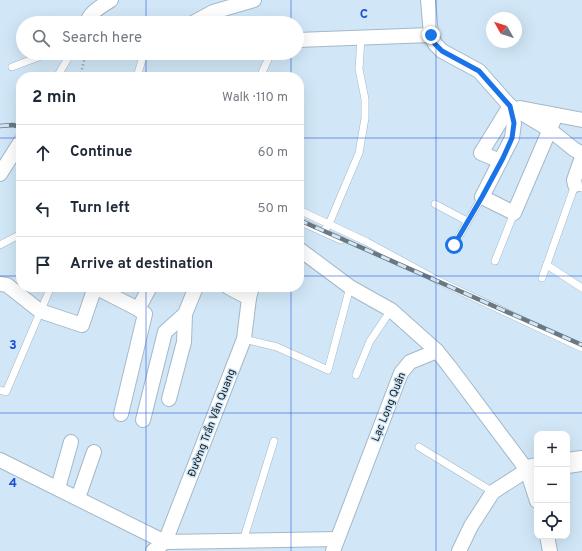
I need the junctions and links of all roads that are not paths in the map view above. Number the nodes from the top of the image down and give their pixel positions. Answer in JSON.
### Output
{"nodes":[{"id":1,"x":111,"y":0,"type":"edge"},
{"id":2,"x":254,"y":0,"type":"edge"},
{"id":3,"x":428,"y":0,"type":"edge"},
{"id":4,"x":91,"y":16,"type":"edge"},
{"id":5,"x":205,"y":16,"type":"edge"},
{"id":6,"x":431,"y":35,"type":"junction"},
{"id":7,"x":361,"y":38,"type":"junction"},
{"id":8,"x":304,"y":40,"type":"edge"},
{"id":9,"x":30,"y":60,"type":"edge"},
{"id":10,"x":67,"y":60,"type":"edge"},
{"id":11,"x":142,"y":60,"type":"edge"},
{"id":12,"x":268,"y":60,"type":"edge"},
{"id":13,"x":12,"y":67,"type":"dead end"},
{"id":14,"x":60,"y":72,"type":"edge"},
{"id":15,"x":138,"y":72,"type":"edge"},
{"id":16,"x":262,"y":72,"type":"edge"},
{"id":17,"x":510,"y":106,"type":"junction"},
{"id":18,"x":556,"y":115,"type":"junction"},
{"id":19,"x":582,"y":120,"type":"edge"},
{"id":20,"x":550,"y":130,"type":"junction"},
{"id":21,"x":16,"y":149,"type":"edge"},
{"id":22,"x":582,"y":153,"type":"edge"},
{"id":23,"x":582,"y":157,"type":"edge"},
{"id":24,"x":500,"y":161,"type":"junction"},
{"id":25,"x":0,"y":174,"type":"edge"},
{"id":26,"x":579,"y":186,"type":"edge"},
{"id":27,"x":482,"y":197,"type":"junction"},
{"id":28,"x":435,"y":204,"type":"dead end"},
{"id":29,"x":304,"y":212,"type":"edge"},
{"id":30,"x":514,"y":213,"type":"junction"},
{"id":31,"x":467,"y":221,"type":"junction"},
{"id":32,"x":304,"y":223,"type":"edge"},
{"id":33,"x":329,"y":224,"type":"junction"},
{"id":34,"x":324,"y":231,"type":"junction"},
{"id":35,"x":16,"y":237,"type":"edge"},
{"id":36,"x":341,"y":240,"type":"dead end"},
{"id":37,"x":0,"y":245,"type":"edge"},
{"id":38,"x":454,"y":245,"type":"dead end"},
{"id":39,"x":304,"y":253,"type":"edge"},
{"id":40,"x":495,"y":261,"type":"dead end"},
{"id":41,"x":547,"y":265,"type":"junction"},
{"id":42,"x":542,"y":278,"type":"dead end"},
{"id":43,"x":0,"y":284,"type":"edge"},
{"id":44,"x":350,"y":287,"type":"junction"},
{"id":45,"x":582,"y":288,"type":"edge"},
{"id":46,"x":49,"y":292,"type":"edge"},
{"id":47,"x":93,"y":292,"type":"edge"},
{"id":48,"x":105,"y":292,"type":"edge"},
{"id":49,"x":147,"y":292,"type":"edge"},
{"id":50,"x":194,"y":292,"type":"edge"},
{"id":51,"x":251,"y":292,"type":"edge"},
{"id":52,"x":138,"y":308,"type":"junction"},
{"id":53,"x":391,"y":310,"type":"junction"},
{"id":54,"x":40,"y":312,"type":"junction"},
{"id":55,"x":185,"y":314,"type":"junction"},
{"id":56,"x":244,"y":339,"type":"junction"},
{"id":57,"x":582,"y":348,"type":"edge"},
{"id":58,"x":437,"y":351,"type":"junction"},
{"id":59,"x":356,"y":375,"type":"dead end"},
{"id":60,"x":0,"y":390,"type":"edge"},
{"id":61,"x":169,"y":399,"type":"dead end"},
{"id":62,"x":121,"y":414,"type":"dead end"},
{"id":63,"x":143,"y":420,"type":"dead end"},
{"id":64,"x":274,"y":441,"type":"dead end"},
{"id":65,"x":71,"y":442,"type":"dead end"},
{"id":66,"x":419,"y":447,"type":"dead end"},
{"id":67,"x":94,"y":452,"type":"dead end"},
{"id":68,"x":0,"y":460,"type":"edge"},
{"id":69,"x":582,"y":461,"type":"edge"},
{"id":70,"x":570,"y":463,"type":"edge"},
{"id":71,"x":532,"y":469,"type":"edge"},
{"id":72,"x":534,"y":482,"type":"edge"},
{"id":73,"x":58,"y":488,"type":"junction"},
{"id":74,"x":493,"y":492,"type":"junction"},
{"id":75,"x":78,"y":498,"type":"junction"},
{"id":76,"x":548,"y":539,"type":"edge"},
{"id":77,"x":243,"y":541,"type":"junction"},
{"id":78,"x":335,"y":545,"type":"edge"},
{"id":79,"x":166,"y":547,"type":"edge"},
{"id":80,"x":153,"y":551,"type":"edge"},
{"id":81,"x":459,"y":551,"type":"edge"},
{"id":82,"x":550,"y":551,"type":"edge"}],
"edges":[{"from":1,"to":4,"type":"street"},
{"from":2,"to":5,"type":"street"},
{"from":3,"to":6,"type":"street"},
{"from":6,"to":7,"type":"street"},
{"from":6,"to":17,"type":"street"},
{"from":7,"to":8,"type":"street"},
{"from":7,"to":33,"type":"lane"},
{"from":9,"to":13,"type":"lane"},
{"from":10,"to":14,"type":"lane"},
{"from":11,"to":15,"type":"lane"},
{"from":12,"to":16,"type":"lane"},
{"from":17,"to":18,"type":"street"},
{"from":17,"to":20,"type":"street"},
{"from":17,"to":24,"type":"street"},
{"from":17,"to":24,"type":"street"},
{"from":18,"to":19,"type":"street"},
{"from":18,"to":20,"type":"street"},
{"from":20,"to":22,"type":"street"},
{"from":20,"to":30,"type":"street"},
{"from":21,"to":25,"type":"street"},
{"from":23,"to":26,"type":"street"},
{"from":24,"to":27,"type":"street"},
{"from":26,"to":41,"type":"lane"},
{"from":27,"to":30,"type":"street"},
{"from":27,"to":31,"type":"lane"},
{"from":28,"to":31,"type":"lane"},
{"from":29,"to":33,"type":"lane"},
{"from":30,"to":40,"type":"lane"},
{"from":31,"to":38,"type":"lane"},
{"from":32,"to":34,"type":"lane"},
{"from":33,"to":34,"type":"lane"},
{"from":33,"to":57,"type":"lane"},
{"from":34,"to":36,"type":"lane"},
{"from":35,"to":37,"type":"lane"},
{"from":39,"to":44,"type":"street"},
{"from":41,"to":42,"type":"lane"},
{"from":41,"to":45,"type":"lane"},
{"from":43,"to":54,"type":"street"},
{"from":44,"to":53,"type":"street"},
{"from":44,"to":56,"type":"lane"},
{"from":46,"to":54,"type":"lane"},
{"from":47,"to":54,"type":"street"},
{"from":48,"to":52,"type":"street"},
{"from":49,"to":52,"type":"street"},
{"from":50,"to":55,"type":"street"},
{"from":51,"to":56,"type":"street","name":"Đường Trần Văn Quang"},
{"from":52,"to":62,"type":"street"},
{"from":53,"to":58,"type":"street"},
{"from":53,"to":59,"type":"lane"},
{"from":54,"to":60,"type":"lane"},
{"from":55,"to":61,"type":"street"},
{"from":55,"to":63,"type":"street"},
{"from":56,"to":79,"type":"street","name":"Đường Trần Văn Quang"},
{"from":58,"to":71,"type":"street"},
{"from":58,"to":78,"type":"street","name":"Lạc Long Quân"},
{"from":64,"to":77,"type":"lane"},
{"from":65,"to":73,"type":"street"},
{"from":66,"to":74,"type":"lane"},
{"from":67,"to":75,"type":"street"},
{"from":68,"to":73,"type":"street"},
{"from":69,"to":70,"type":"street"},
{"from":71,"to":72,"type":"street"},
{"from":71,"to":74,"type":"street"},
{"from":73,"to":75,"type":"street"},
{"from":74,"to":81,"type":"street"},
{"from":75,"to":79,"type":"street"},
{"from":76,"to":82,"type":"street"},
{"from":77,"to":78,"type":"street"},
{"from":77,"to":79,"type":"street"},
{"from":79,"to":80,"type":"street"}]}
